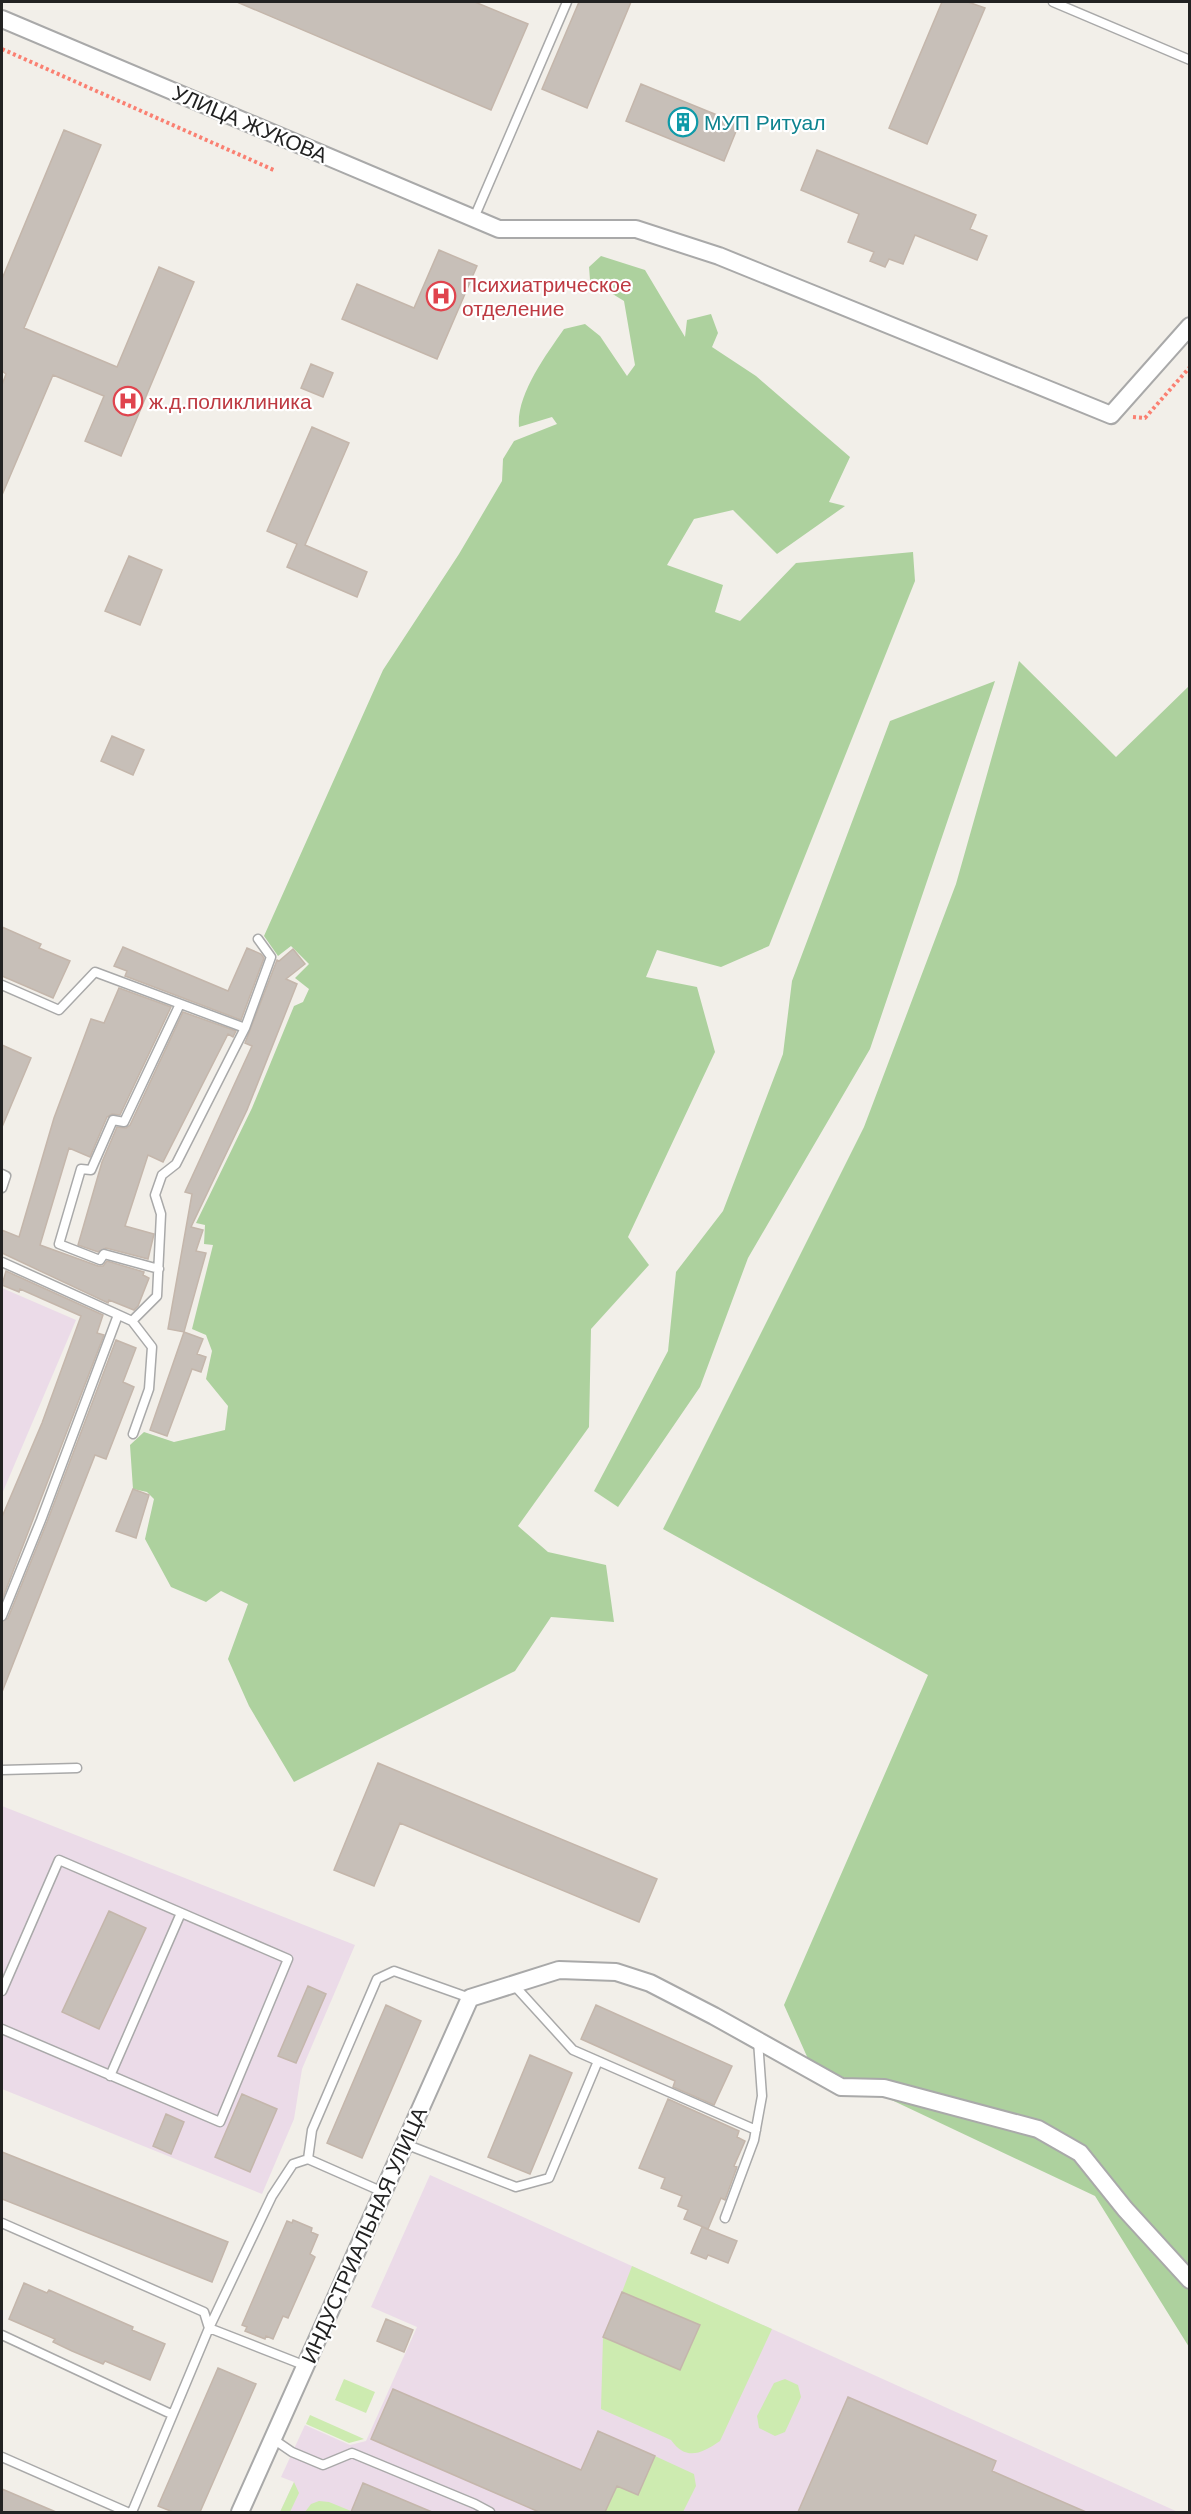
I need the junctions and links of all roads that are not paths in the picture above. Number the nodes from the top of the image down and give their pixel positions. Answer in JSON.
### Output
{"nodes":[{"id":1,"x":567,"y":2,"type":"edge"},
{"id":2,"x":1053,"y":2,"type":"edge"},
{"id":3,"x":2,"y":20,"type":"edge"},
{"id":4,"x":1190,"y":60,"type":"edge"},
{"id":5,"x":474,"y":218,"type":"junction"},
{"id":6,"x":1190,"y":326,"type":"edge"},
{"id":7,"x":258,"y":939,"type":"dead end"},
{"id":8,"x":2,"y":985,"type":"edge"},
{"id":9,"x":180,"y":1004,"type":"junction"},
{"id":10,"x":245,"y":1028,"type":"junction"},
{"id":11,"x":2,"y":1174,"type":"edge"},
{"id":12,"x":2,"y":1188,"type":"edge"},
{"id":13,"x":2,"y":1262,"type":"edge"},
{"id":14,"x":159,"y":1269,"type":"junction"},
{"id":15,"x":118,"y":1315,"type":"junction"},
{"id":16,"x":132,"y":1321,"type":"junction"},
{"id":17,"x":133,"y":1434,"type":"dead end"},
{"id":18,"x":2,"y":1616,"type":"edge"},
{"id":19,"x":77,"y":1768,"type":"dead end"},
{"id":20,"x":2,"y":1770,"type":"edge"},
{"id":21,"x":181,"y":1913,"type":"junction"},
{"id":22,"x":513,"y":1984,"type":"junction"},
{"id":23,"x":2,"y":1991,"type":"edge"},
{"id":24,"x":470,"y":1998,"type":"junction"},
{"id":25,"x":2,"y":2029,"type":"edge"},
{"id":26,"x":758,"y":2041,"type":"junction"},
{"id":27,"x":598,"y":2061,"type":"junction"},
{"id":28,"x":110,"y":2076,"type":"junction"},
{"id":29,"x":756,"y":2130,"type":"junction"},
{"id":30,"x":405,"y":2144,"type":"junction"},
{"id":31,"x":308,"y":2158,"type":"junction"},
{"id":32,"x":383,"y":2192,"type":"junction"},
{"id":33,"x":725,"y":2218,"type":"dead end"},
{"id":34,"x":2,"y":2223,"type":"edge"},
{"id":35,"x":1190,"y":2280,"type":"edge"},
{"id":36,"x":209,"y":2328,"type":"junction"},
{"id":37,"x":2,"y":2335,"type":"edge"},
{"id":38,"x":306,"y":2366,"type":"junction"},
{"id":39,"x":171,"y":2414,"type":"junction"},
{"id":40,"x":273,"y":2439,"type":"junction"},
{"id":41,"x":2,"y":2457,"type":"edge"},
{"id":42,"x":126,"y":2512,"type":"edge"},
{"id":43,"x":132,"y":2512,"type":"edge"},
{"id":44,"x":240,"y":2512,"type":"edge"},
{"id":45,"x":490,"y":2512,"type":"edge"}],
"edges":[{"from":1,"to":5,"type":"lane"},
{"from":2,"to":4,"type":"lane"},
{"from":3,"to":5,"type":"street","name":"УЛИЦА ЖУКОВА"},
{"from":5,"to":6,"type":"street","name":"УЛИЦА ЖУКОВА"},
{"from":7,"to":10,"type":"lane"},
{"from":8,"to":9,"type":"lane"},
{"from":9,"to":10,"type":"lane"},
{"from":9,"to":14,"type":"lane"},
{"from":10,"to":14,"type":"lane"},
{"from":11,"to":12,"type":"lane"},
{"from":13,"to":15,"type":"lane"},
{"from":14,"to":16,"type":"lane"},
{"from":15,"to":16,"type":"lane"},
{"from":15,"to":18,"type":"lane"},
{"from":16,"to":17,"type":"lane"},
{"from":19,"to":20,"type":"lane"},
{"from":21,"to":23,"type":"lane"},
{"from":21,"to":28,"type":"lane"},
{"from":21,"to":28,"type":"lane"},
{"from":22,"to":24,"type":"street"},
{"from":22,"to":26,"type":"street"},
{"from":22,"to":27,"type":"lane"},
{"from":24,"to":30,"type":"street","name":"ИНДУСТРИАЛЬНАЯ УЛИЦА"},
{"from":24,"to":31,"type":"lane"},
{"from":25,"to":28,"type":"lane"},
{"from":26,"to":29,"type":"lane"},
{"from":26,"to":35,"type":"street"},
{"from":27,"to":29,"type":"lane"},
{"from":27,"to":30,"type":"lane"},
{"from":29,"to":33,"type":"lane"},
{"from":30,"to":32,"type":"street","name":"ИНДУСТРИАЛЬНАЯ УЛИЦА"},
{"from":31,"to":32,"type":"lane"},
{"from":31,"to":36,"type":"lane"},
{"from":32,"to":38,"type":"street","name":"ИНДУСТРИАЛЬНАЯ УЛИЦА"},
{"from":34,"to":36,"type":"lane"},
{"from":36,"to":38,"type":"lane"},
{"from":36,"to":39,"type":"lane"},
{"from":37,"to":39,"type":"lane"},
{"from":38,"to":40,"type":"street","name":"ИНДУСТРИАЛЬНАЯ УЛИЦА"},
{"from":39,"to":43,"type":"lane"},
{"from":40,"to":44,"type":"street","name":"ИНДУСТРИАЛЬНАЯ УЛИЦА"},
{"from":40,"to":45,"type":"lane"},
{"from":41,"to":42,"type":"lane"}]}
